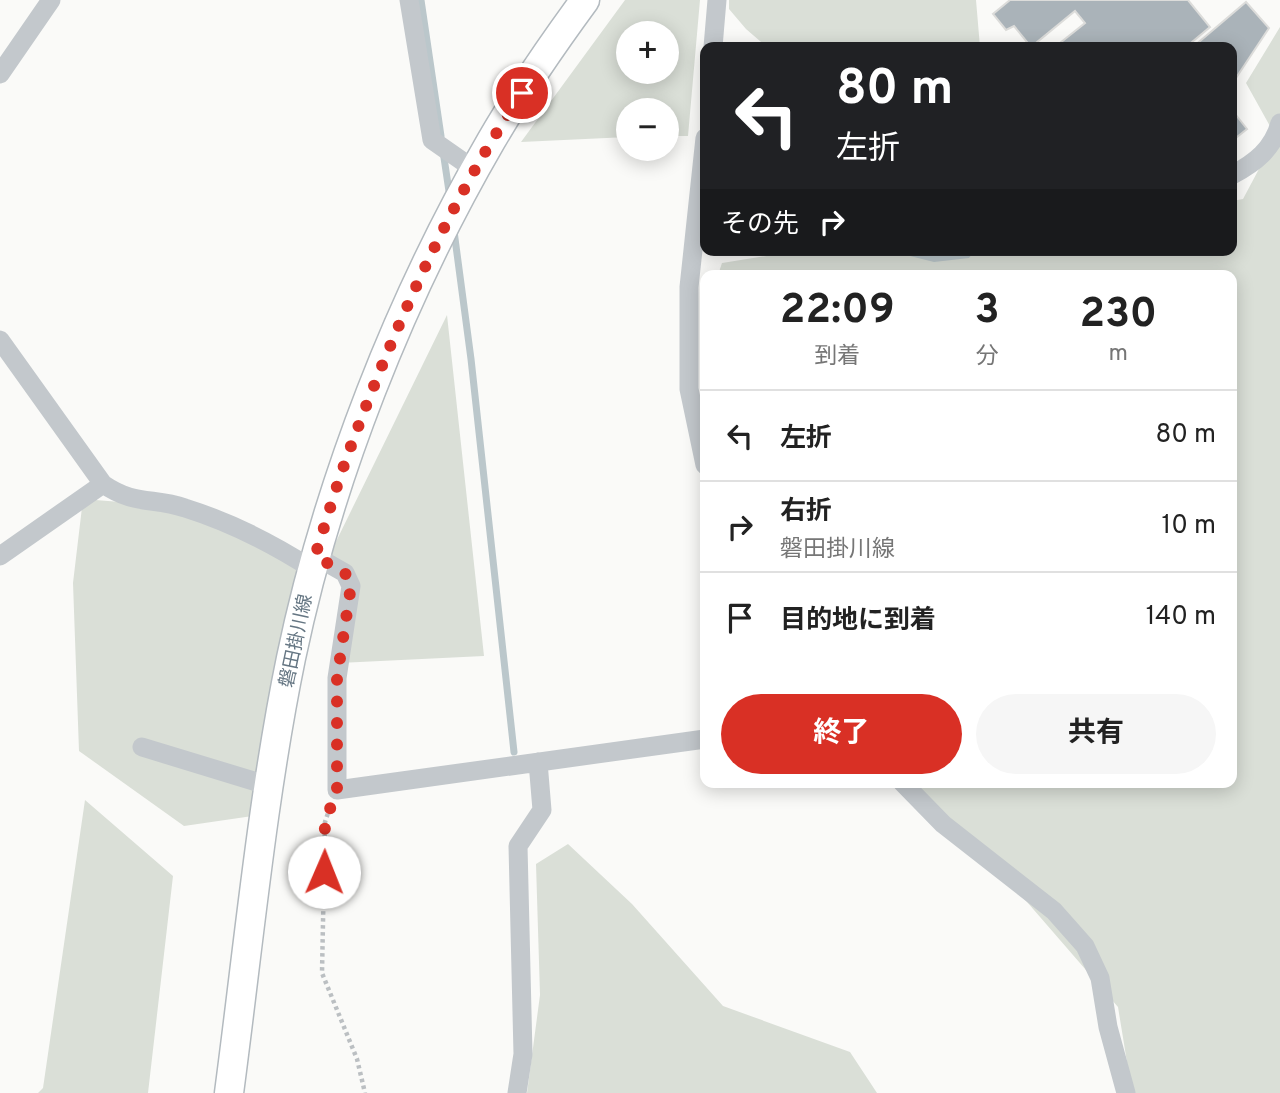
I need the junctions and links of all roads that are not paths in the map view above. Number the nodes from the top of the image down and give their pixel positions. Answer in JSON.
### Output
{"nodes":[{"id":1,"x":51,"y":0,"type":"edge"},
{"id":2,"x":409,"y":0,"type":"edge"},
{"id":3,"x":585,"y":0,"type":"edge"},
{"id":4,"x":717,"y":0,"type":"edge"},
{"id":5,"x":713,"y":42,"type":"edge"},
{"id":6,"x":0,"y":74,"type":"edge"},
{"id":7,"x":1280,"y":123,"type":"edge"},
{"id":8,"x":475,"y":170,"type":"junction"},
{"id":9,"x":1237,"y":172,"type":"edge"},
{"id":10,"x":700,"y":185,"type":"edge"},
{"id":11,"x":0,"y":340,"type":"edge"},
{"id":12,"x":700,"y":441,"type":"edge"},
{"id":13,"x":103,"y":484,"type":"junction"},
{"id":14,"x":0,"y":556,"type":"edge"},
{"id":15,"x":314,"y":563,"type":"junction"},
{"id":16,"x":700,"y":740,"type":"edge"},
{"id":17,"x":142,"y":747,"type":"dead end"},
{"id":18,"x":538,"y":762,"type":"junction"},
{"id":19,"x":270,"y":786,"type":"junction"},
{"id":20,"x":908,"y":788,"type":"edge"},
{"id":21,"x":229,"y":1093,"type":"edge"},
{"id":22,"x":517,"y":1093,"type":"edge"},
{"id":23,"x":1126,"y":1093,"type":"edge"}],
"edges":[{"from":1,"to":6,"type":"street"},
{"from":2,"to":8,"type":"street"},
{"from":3,"to":8,"type":"main road","name":"磐田掛川線"},
{"from":4,"to":5,"type":"street"},
{"from":7,"to":9,"type":"street"},
{"from":8,"to":15,"type":"main road","name":"磐田掛川線"},
{"from":10,"to":12,"type":"street"},
{"from":11,"to":13,"type":"street"},
{"from":13,"to":14,"type":"street"},
{"from":13,"to":15,"type":"street"},
{"from":15,"to":18,"type":"street"},
{"from":15,"to":19,"type":"main road","name":"磐田掛川線"},
{"from":16,"to":18,"type":"street"},
{"from":17,"to":19,"type":"street"},
{"from":18,"to":22,"type":"street"},
{"from":19,"to":21,"type":"main road","name":"磐田掛川線"},
{"from":20,"to":23,"type":"street"}]}
